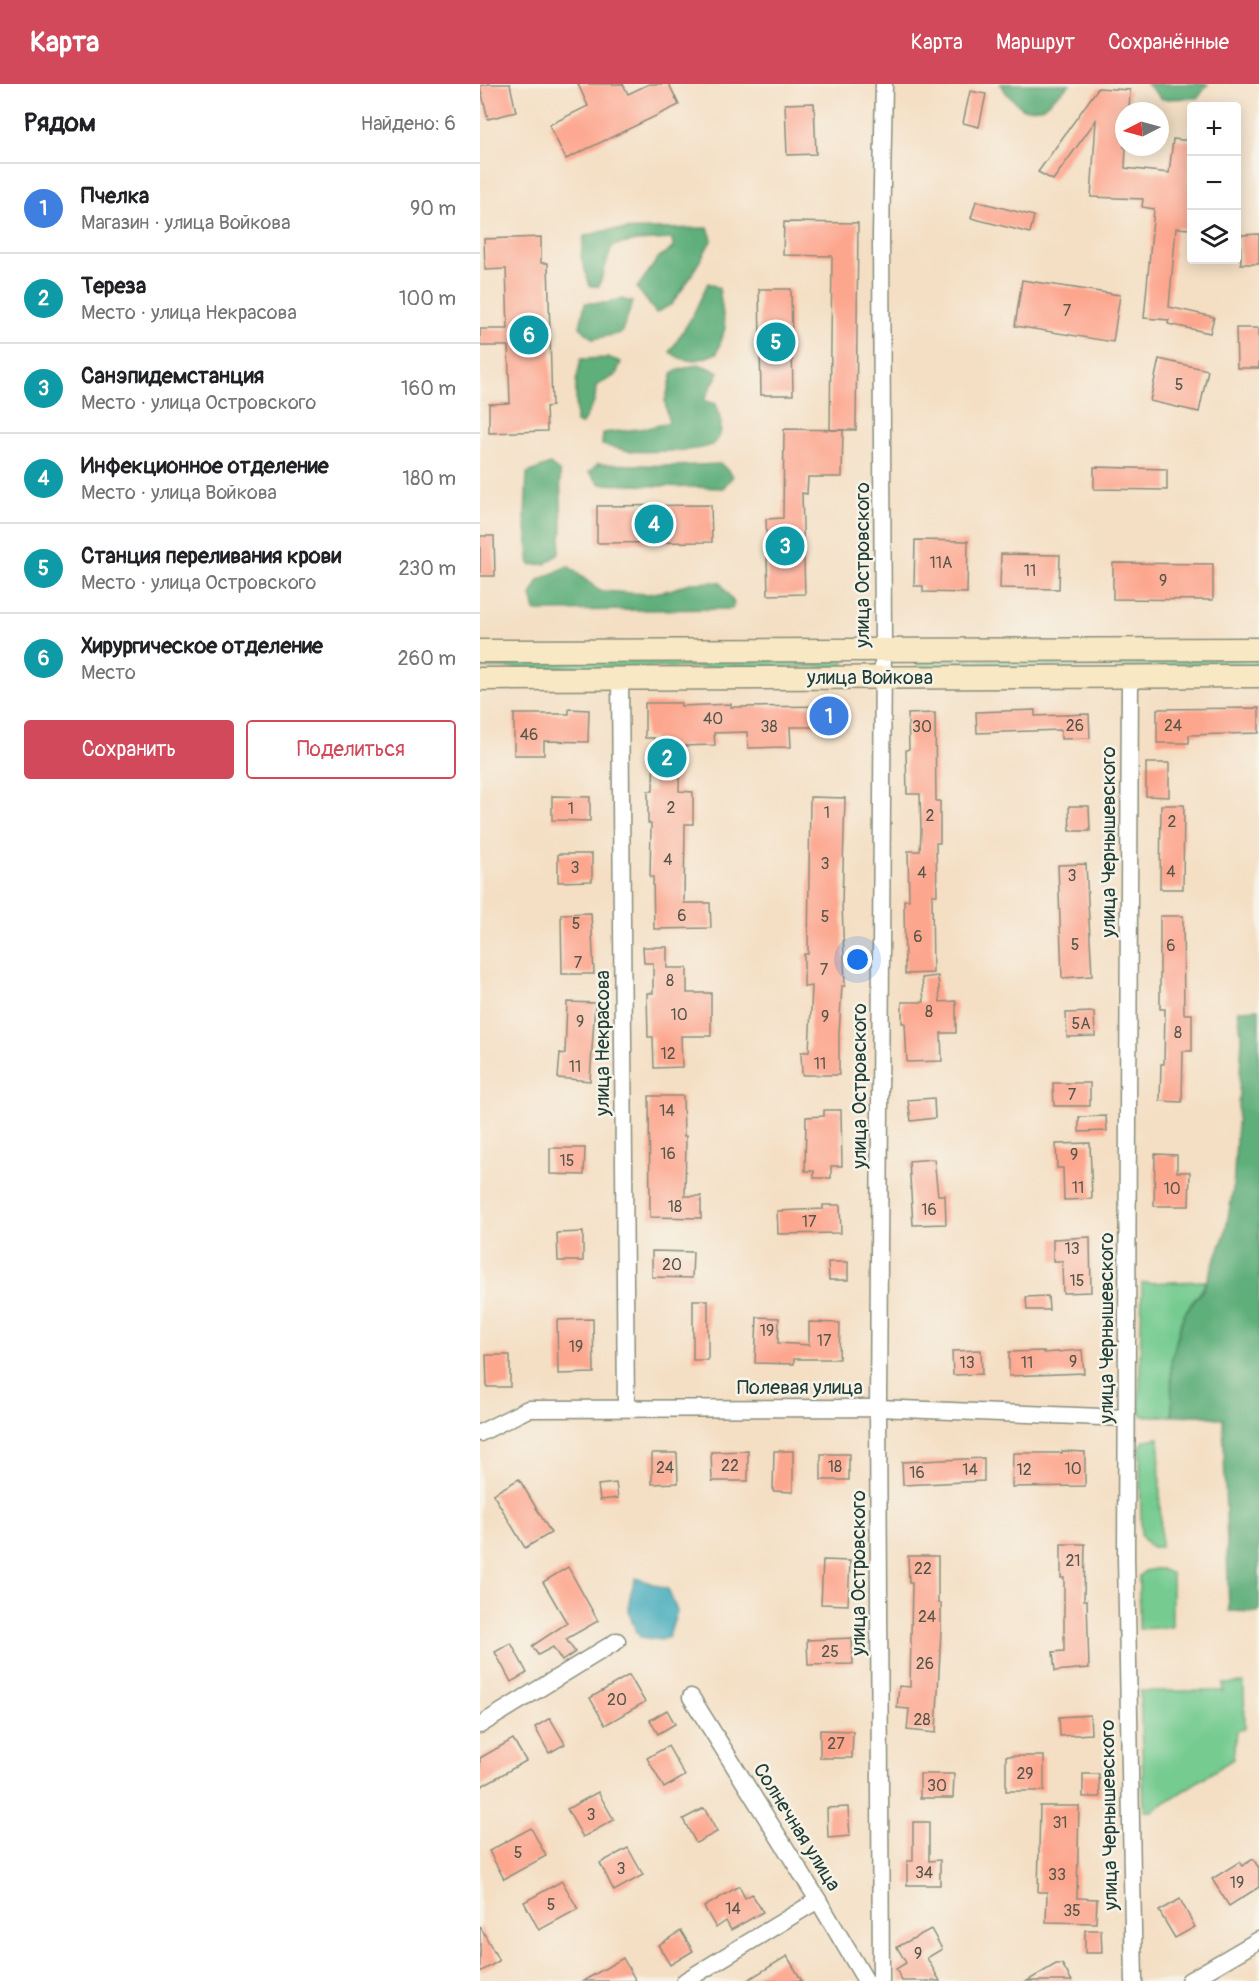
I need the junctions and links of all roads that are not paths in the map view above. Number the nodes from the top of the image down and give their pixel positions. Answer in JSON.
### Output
{"nodes":[{"id":1,"x":884,"y":84,"type":"edge"},
{"id":2,"x":883,"y":648,"type":"junction"},
{"id":3,"x":1259,"y":649,"type":"edge"},
{"id":4,"x":480,"y":651,"type":"edge"},
{"id":5,"x":1130,"y":676,"type":"junction"},
{"id":6,"x":1259,"y":676,"type":"edge"},
{"id":7,"x":883,"y":677,"type":"junction"},
{"id":8,"x":620,"y":678,"type":"junction"},
{"id":9,"x":480,"y":679,"type":"edge"},
{"id":10,"x":626,"y":1408,"type":"junction"},
{"id":11,"x":878,"y":1408,"type":"junction"},
{"id":12,"x":1126,"y":1418,"type":"junction"},
{"id":13,"x":480,"y":1433,"type":"edge"},
{"id":14,"x":617,"y":1641,"type":"dead end"},
{"id":15,"x":691,"y":1697,"type":"dead end"},
{"id":16,"x":480,"y":1725,"type":"edge"},
{"id":17,"x":818,"y":1900,"type":"junction"},
{"id":18,"x":1259,"y":1940,"type":"edge"},
{"id":19,"x":685,"y":1981,"type":"edge"},
{"id":20,"x":866,"y":1981,"type":"edge"},
{"id":21,"x":881,"y":1981,"type":"edge"},
{"id":22,"x":1134,"y":1981,"type":"edge"},
{"id":23,"x":1189,"y":1981,"type":"edge"}],
"edges":[{"from":1,"to":2,"type":"street","name":"улица Островского"},
{"from":2,"to":3,"type":"main road","name":"улица Войкова"},
{"from":2,"to":4,"type":"main road","name":"улица Войкова"},
{"from":2,"to":7,"type":"street","name":"улица Островского"},
{"from":5,"to":6,"type":"main road","name":"улица Войкова"},
{"from":5,"to":7,"type":"main road","name":"улица Войкова"},
{"from":5,"to":12,"type":"street","name":"улица Чернышевского"},
{"from":7,"to":8,"type":"main road","name":"улица Войкова"},
{"from":7,"to":11,"type":"street","name":"улица Островского"},
{"from":8,"to":9,"type":"main road","name":"улица Войкова"},
{"from":8,"to":10,"type":"street","name":"улица Некрасова"},
{"from":10,"to":11,"type":"street","name":"Полевая улица"},
{"from":10,"to":13,"type":"street","name":"Полевая улица"},
{"from":11,"to":12,"type":"street","name":"Полевая улица"},
{"from":11,"to":21,"type":"street","name":"улица Островского"},
{"from":12,"to":22,"type":"street","name":"улица Чернышевского"},
{"from":14,"to":16,"type":"street"},
{"from":15,"to":17,"type":"street","name":"Солнечная улица"},
{"from":17,"to":19,"type":"street"},
{"from":17,"to":20,"type":"street","name":"Солнечная улица"},
{"from":18,"to":23,"type":"street"}]}
